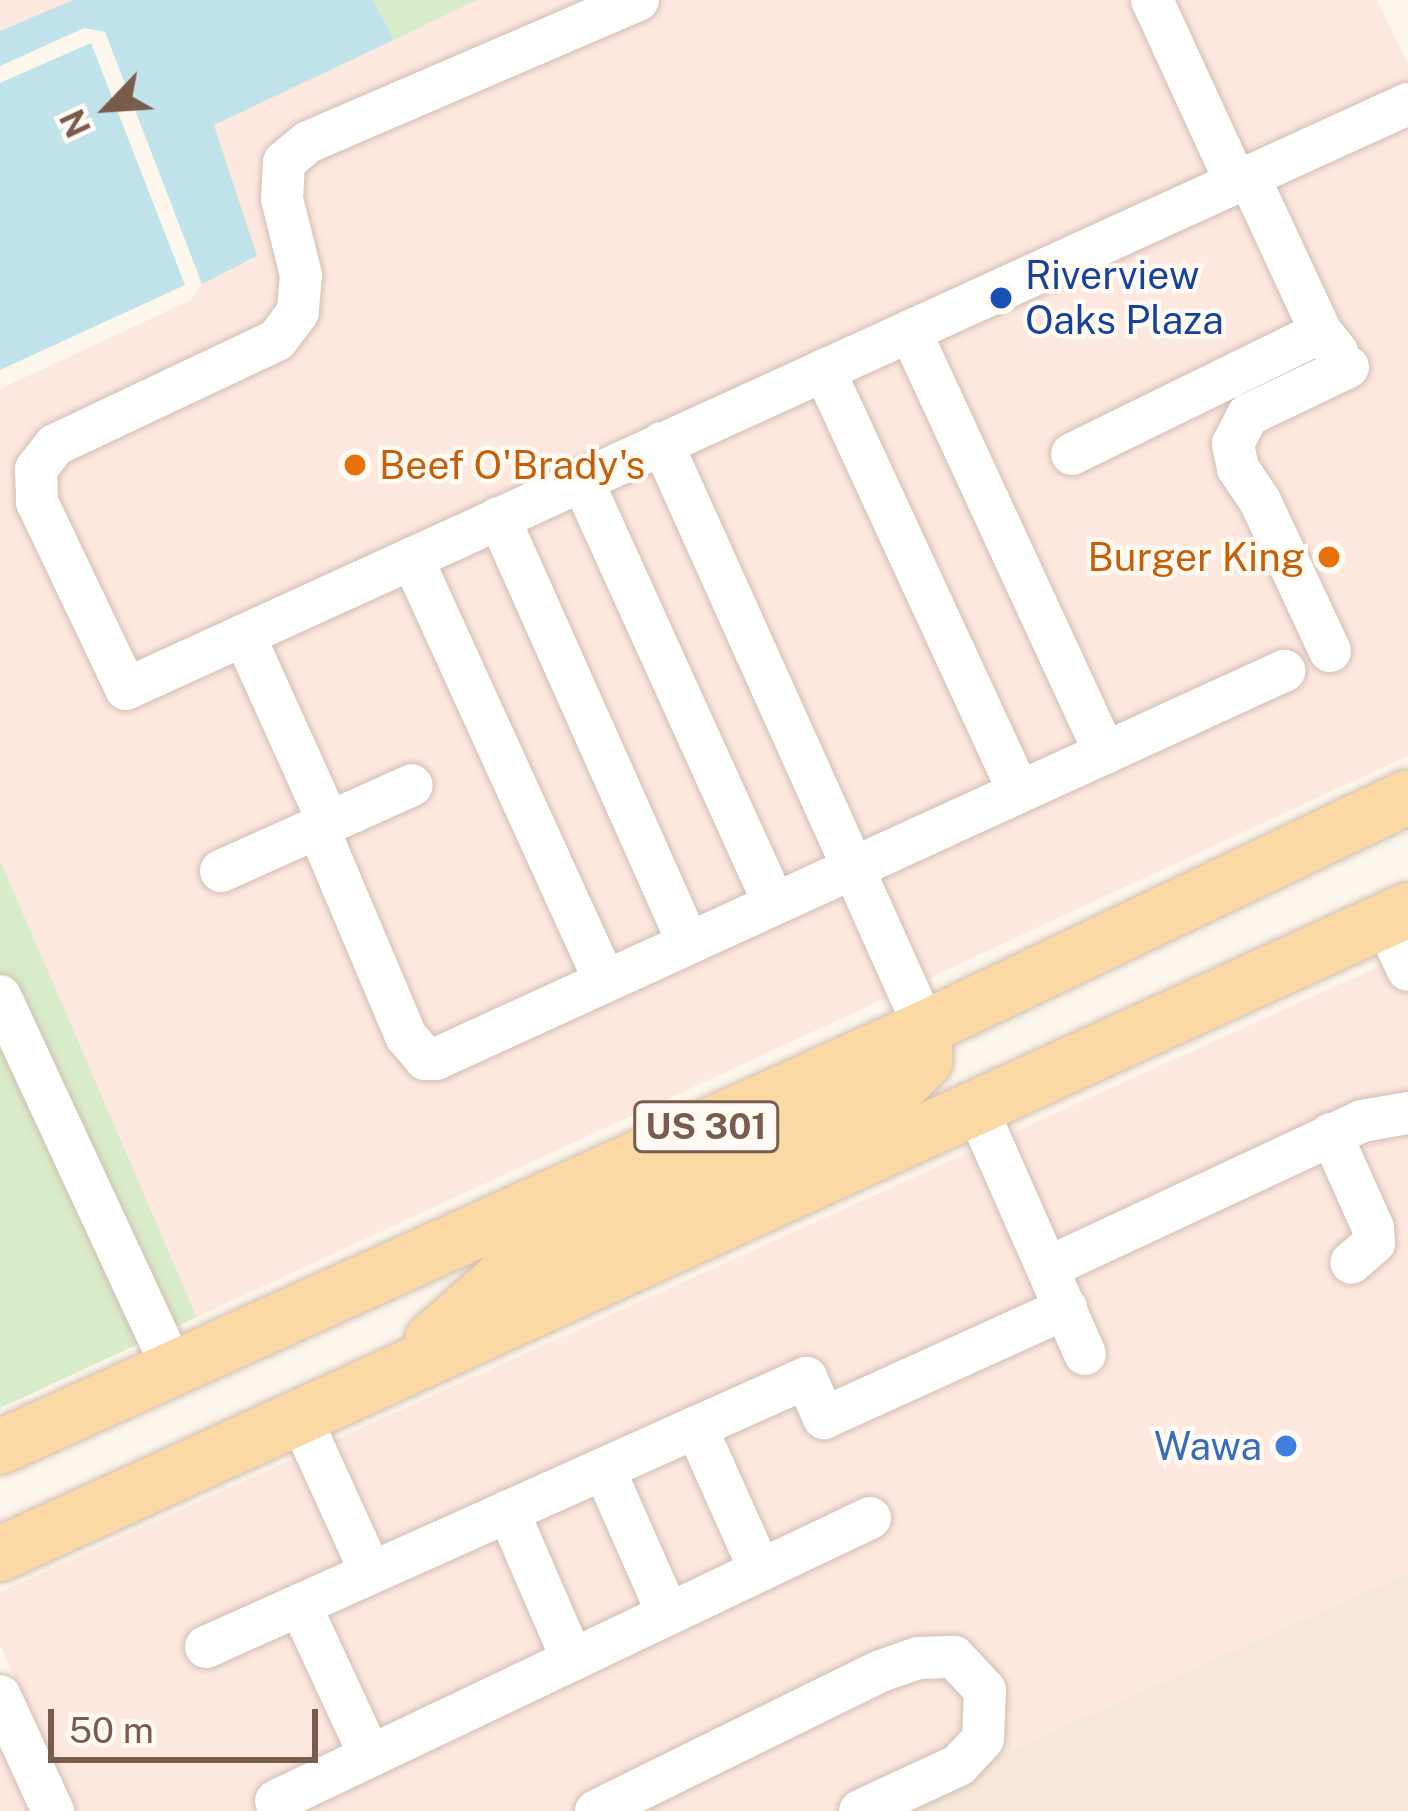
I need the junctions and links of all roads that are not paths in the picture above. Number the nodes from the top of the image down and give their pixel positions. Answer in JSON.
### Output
{"nodes":[{"id":1,"x":638,"y":0,"type":"edge"},
{"id":2,"x":1152,"y":0,"type":"edge"},
{"id":3,"x":1408,"y":104,"type":"edge"},
{"id":4,"x":1242,"y":180,"type":"junction"},
{"id":5,"x":910,"y":331,"type":"junction"},
{"id":6,"x":1321,"y":332,"type":"junction"},
{"id":7,"x":824,"y":370,"type":"junction"},
{"id":8,"x":662,"y":443,"type":"junction"},
{"id":9,"x":1072,"y":454,"type":"dead end"},
{"id":10,"x":582,"y":480,"type":"junction"},
{"id":11,"x":499,"y":518,"type":"junction"},
{"id":12,"x":412,"y":558,"type":"junction"},
{"id":13,"x":244,"y":635,"type":"junction"},
{"id":14,"x":1330,"y":651,"type":"dead end"},
{"id":15,"x":1284,"y":671,"type":"dead end"},
{"id":16,"x":1105,"y":753,"type":"junction"},
{"id":17,"x":412,"y":785,"type":"dead end"},
{"id":18,"x":1019,"y":791,"type":"junction"},
{"id":19,"x":1408,"y":797,"type":"edge"},
{"id":20,"x":323,"y":825,"type":"junction"},
{"id":21,"x":854,"y":867,"type":"junction"},
{"id":22,"x":221,"y":871,"type":"dead end"},
{"id":23,"x":774,"y":903,"type":"junction"},
{"id":24,"x":1396,"y":915,"type":"edge"},
{"id":25,"x":688,"y":941,"type":"junction"},
{"id":26,"x":1408,"y":970,"type":"edge"},
{"id":27,"x":604,"y":980,"type":"junction"},
{"id":28,"x":0,"y":996,"type":"edge"},
{"id":29,"x":925,"y":1028,"type":"junction"},
{"id":30,"x":976,"y":1107,"type":"junction"},
{"id":31,"x":1408,"y":1113,"type":"edge"},
{"id":32,"x":1331,"y":1134,"type":"junction"},
{"id":33,"x":1352,"y":1263,"type":"dead end"},
{"id":34,"x":1049,"y":1267,"type":"junction"},
{"id":35,"x":1066,"y":1308,"type":"junction"},
{"id":36,"x":1085,"y":1354,"type":"dead end"},
{"id":37,"x":173,"y":1369,"type":"junction"},
{"id":38,"x":406,"y":1369,"type":"junction"},
{"id":39,"x":300,"y":1417,"type":"junction"},
{"id":40,"x":696,"y":1427,"type":"junction"},
{"id":41,"x":0,"y":1447,"type":"edge"},
{"id":42,"x":604,"y":1469,"type":"junction"},
{"id":43,"x":508,"y":1511,"type":"junction"},
{"id":44,"x":870,"y":1518,"type":"dead end"},
{"id":45,"x":0,"y":1554,"type":"edge"},
{"id":46,"x":760,"y":1570,"type":"junction"},
{"id":47,"x":371,"y":1573,"type":"junction"},
{"id":48,"x":300,"y":1605,"type":"junction"},
{"id":49,"x":668,"y":1614,"type":"junction"},
{"id":50,"x":206,"y":1647,"type":"dead end"},
{"id":51,"x":572,"y":1659,"type":"junction"},
{"id":52,"x":0,"y":1696,"type":"edge"},
{"id":53,"x":370,"y":1756,"type":"junction"},
{"id":54,"x":276,"y":1801,"type":"dead end"},
{"id":55,"x":52,"y":1811,"type":"edge"},
{"id":56,"x":596,"y":1811,"type":"edge"},
{"id":57,"x":860,"y":1811,"type":"edge"}],
"edges":[{"from":1,"to":13,"type":"street"},
{"from":2,"to":4,"type":"street"},
{"from":3,"to":4,"type":"street"},
{"from":4,"to":5,"type":"street"},
{"from":4,"to":6,"type":"street"},
{"from":5,"to":7,"type":"street"},
{"from":5,"to":16,"type":"street"},
{"from":6,"to":9,"type":"street"},
{"from":6,"to":14,"type":"street"},
{"from":7,"to":8,"type":"street"},
{"from":7,"to":18,"type":"street"},
{"from":8,"to":10,"type":"street"},
{"from":8,"to":21,"type":"street"},
{"from":10,"to":11,"type":"street"},
{"from":10,"to":23,"type":"street"},
{"from":11,"to":12,"type":"street"},
{"from":11,"to":25,"type":"street"},
{"from":12,"to":13,"type":"street"},
{"from":12,"to":27,"type":"street"},
{"from":13,"to":20,"type":"street"},
{"from":15,"to":16,"type":"street"},
{"from":16,"to":18,"type":"street"},
{"from":17,"to":20,"type":"street"},
{"from":18,"to":21,"type":"street"},
{"from":19,"to":29,"type":"main road","number":"US 301"},
{"from":20,"to":22,"type":"street"},
{"from":20,"to":27,"type":"street"},
{"from":21,"to":23,"type":"street"},
{"from":21,"to":29,"type":"street"},
{"from":23,"to":25,"type":"street"},
{"from":24,"to":26,"type":"street"},
{"from":24,"to":30,"type":"main road","number":"US 301"},
{"from":25,"to":27,"type":"street"},
{"from":28,"to":37,"type":"street"},
{"from":29,"to":37,"type":"main road","number":"US 301"},
{"from":29,"to":38,"type":"main road"},
{"from":30,"to":34,"type":"street"},
{"from":30,"to":38,"type":"main road","number":"US 301"},
{"from":31,"to":32,"type":"street"},
{"from":32,"to":33,"type":"street"},
{"from":32,"to":34,"type":"street"},
{"from":34,"to":35,"type":"street"},
{"from":35,"to":36,"type":"street"},
{"from":35,"to":40,"type":"street"},
{"from":37,"to":41,"type":"main road","number":"US 301"},
{"from":38,"to":39,"type":"main road","number":"US 301"},
{"from":39,"to":45,"type":"main road","number":"US 301"},
{"from":39,"to":47,"type":"street"},
{"from":40,"to":42,"type":"street"},
{"from":40,"to":46,"type":"street"},
{"from":42,"to":43,"type":"street"},
{"from":42,"to":49,"type":"street"},
{"from":43,"to":47,"type":"street"},
{"from":43,"to":51,"type":"street"},
{"from":44,"to":46,"type":"street"},
{"from":46,"to":49,"type":"street"},
{"from":47,"to":48,"type":"street"},
{"from":48,"to":50,"type":"street"},
{"from":48,"to":53,"type":"street"},
{"from":49,"to":51,"type":"street"},
{"from":51,"to":53,"type":"street"},
{"from":52,"to":55,"type":"street"},
{"from":53,"to":54,"type":"street"},
{"from":56,"to":57,"type":"street"}]}
